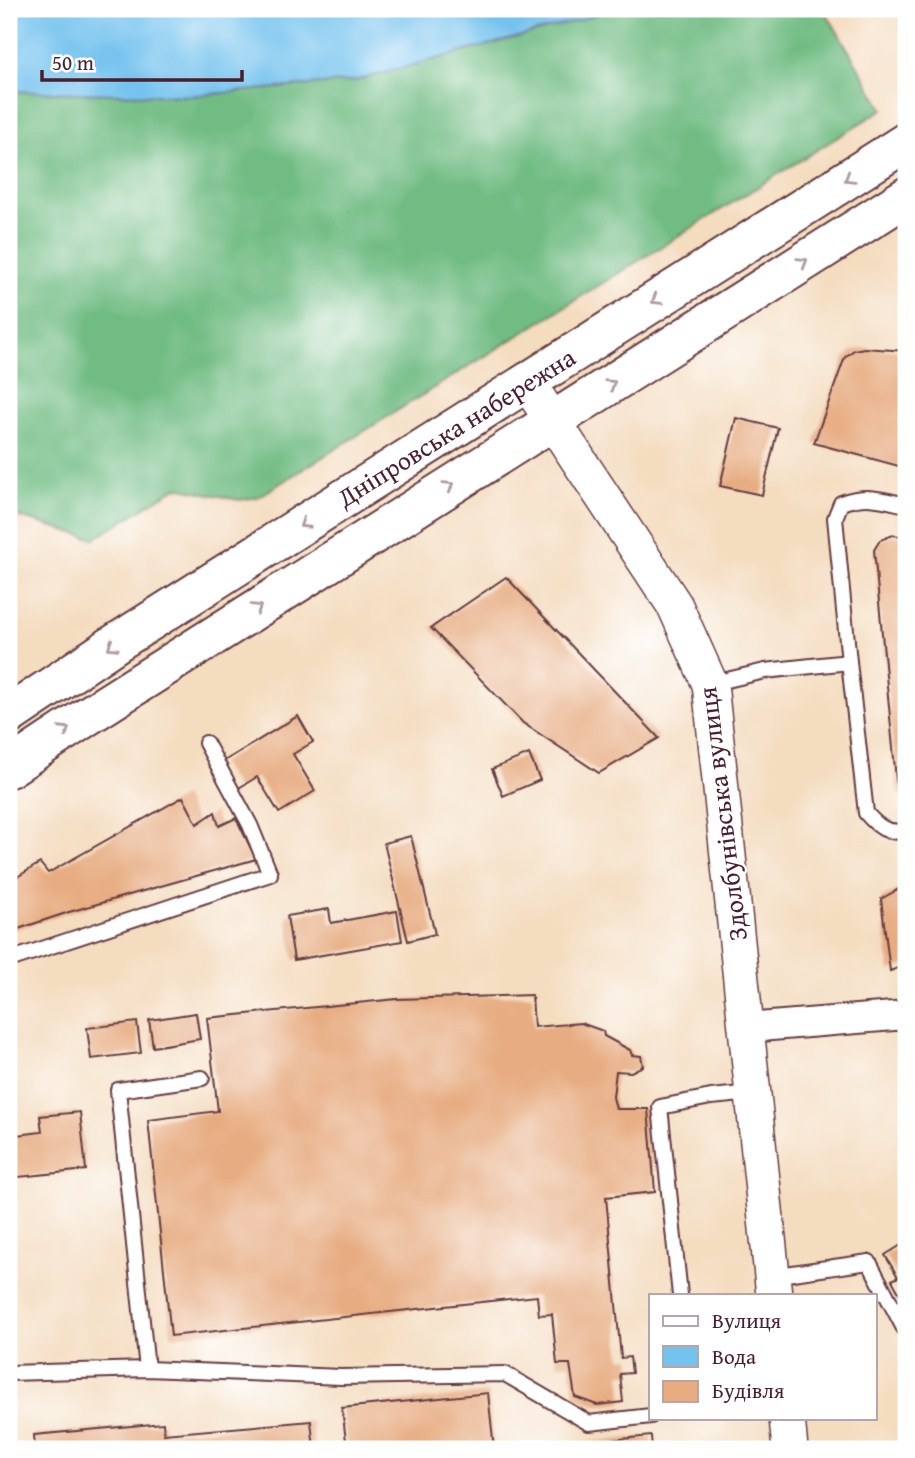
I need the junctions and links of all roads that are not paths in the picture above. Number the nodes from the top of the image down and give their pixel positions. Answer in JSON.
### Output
{"nodes":[{"id":1,"x":906,"y":142,"type":"edge"},
{"id":2,"x":906,"y":197,"type":"edge"},
{"id":3,"x":527,"y":382,"type":"junction"},
{"id":4,"x":553,"y":421,"type":"junction"},
{"id":5,"x":906,"y":505,"type":"edge"},
{"id":6,"x":849,"y":662,"type":"junction"},
{"id":7,"x":710,"y":684,"type":"junction"},
{"id":8,"x":9,"y":715,"type":"edge"},
{"id":9,"x":206,"y":743,"type":"dead end"},
{"id":10,"x":9,"y":768,"type":"edge"},
{"id":11,"x":906,"y":831,"type":"edge"},
{"id":12,"x":9,"y":960,"type":"edge"},
{"id":13,"x":906,"y":1015,"type":"edge"},
{"id":14,"x":746,"y":1028,"type":"junction"},
{"id":15,"x":202,"y":1078,"type":"dead end"},
{"id":16,"x":754,"y":1093,"type":"junction"},
{"id":17,"x":773,"y":1285,"type":"edge"},
{"id":18,"x":680,"y":1294,"type":"edge"},
{"id":19,"x":906,"y":1332,"type":"edge"},
{"id":20,"x":147,"y":1369,"type":"junction"},
{"id":21,"x":9,"y":1373,"type":"edge"},
{"id":22,"x":649,"y":1416,"type":"edge"},
{"id":23,"x":787,"y":1420,"type":"edge"},
{"id":24,"x":790,"y":1449,"type":"edge"}],
"edges":[{"from":1,"to":3,"type":"main road","name":"Дніпровська набережна","one_way":true},
{"from":4,"to":2,"type":"main road","name":"Дніпровська набережна","one_way":true},
{"from":3,"to":4,"type":"street","name":"Здолбунівська вулиця"},
{"from":3,"to":8,"type":"main road","name":"Дніпровська набережна","one_way":true},
{"from":4,"to":7,"type":"street","name":"Здолбунівська вулиця"},
{"from":10,"to":4,"type":"main road","name":"Дніпровська набережна","one_way":true},
{"from":5,"to":6,"type":"lane"},
{"from":6,"to":7,"type":"lane"},
{"from":6,"to":11,"type":"lane"},
{"from":7,"to":14,"type":"street","name":"Здолбунівська вулиця"},
{"from":9,"to":12,"type":"lane"},
{"from":13,"to":14,"type":"street"},
{"from":14,"to":16,"type":"street","name":"Здолбунівська вулиця"},
{"from":15,"to":20,"type":"lane"},
{"from":16,"to":17,"type":"street","name":"Здолбунівська вулиця"},
{"from":16,"to":18,"type":"lane"},
{"from":17,"to":19,"type":"lane"},
{"from":20,"to":21,"type":"lane"},
{"from":20,"to":22,"type":"lane"},
{"from":23,"to":24,"type":"street"}]}
